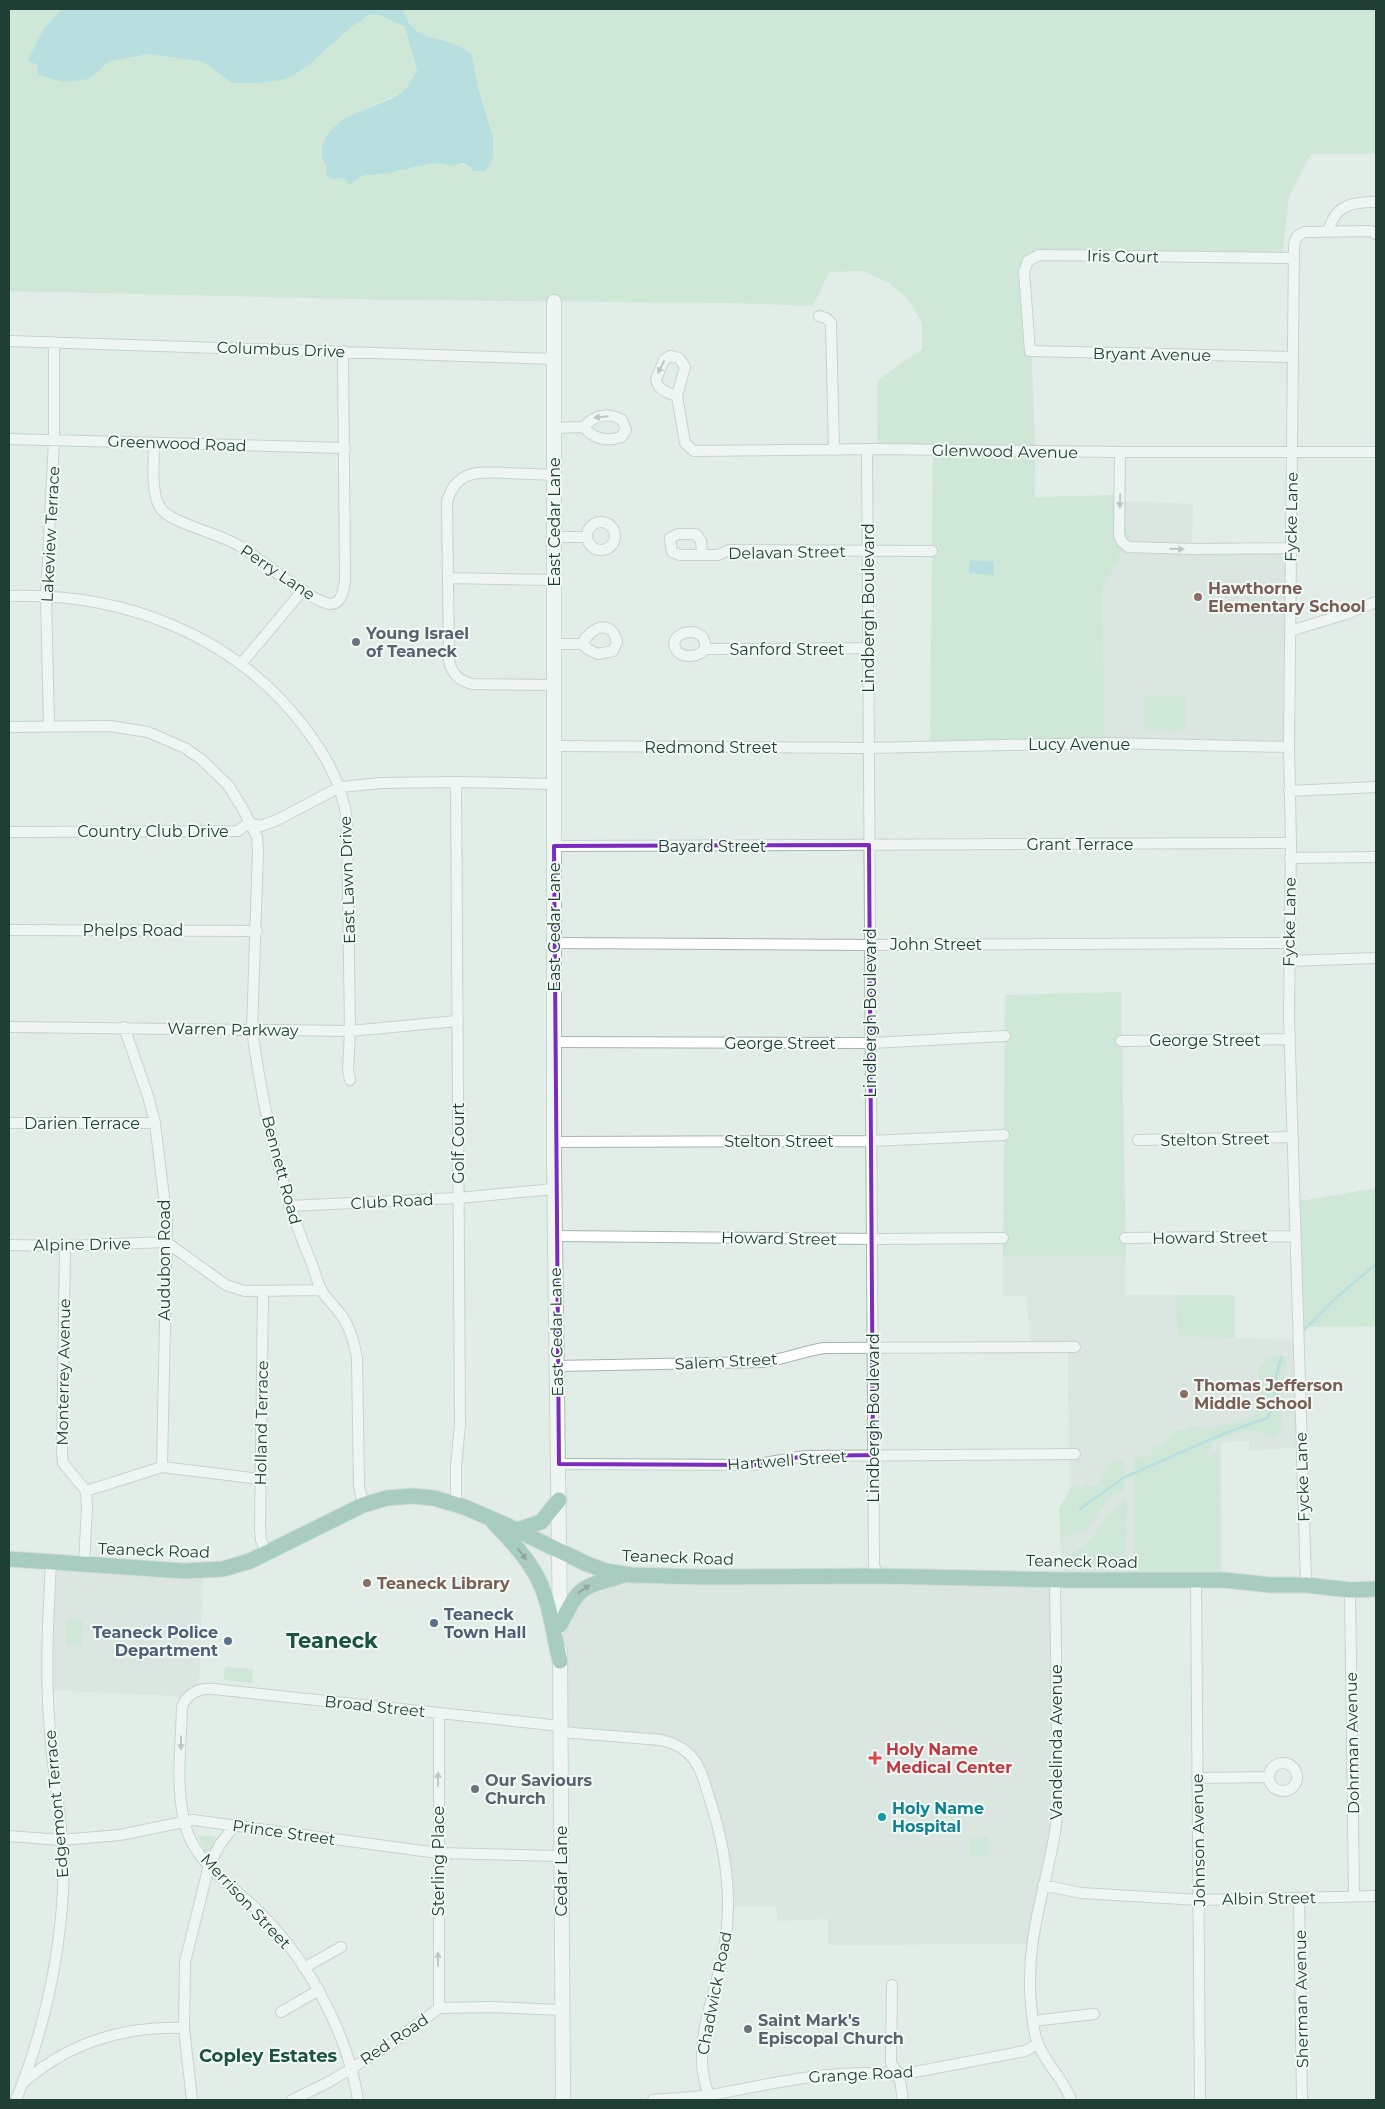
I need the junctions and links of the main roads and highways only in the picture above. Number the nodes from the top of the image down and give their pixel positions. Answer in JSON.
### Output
{"nodes":[{"id":1,"x":559,"y":1500,"type":"road end"},
{"id":2,"x":490,"y":1518,"type":"junction"},
{"id":3,"x":517,"y":1530,"type":"junction"},
{"id":4,"x":9,"y":1559,"type":"edge"},
{"id":5,"x":625,"y":1575,"type":"junction"},
{"id":6,"x":1376,"y":1589,"type":"edge"},
{"id":7,"x":560,"y":1625,"type":"road end"},
{"id":8,"x":560,"y":1661,"type":"road end"}],
"edges":[{"from":1,"to":3,"type":"main road"},
{"from":2,"to":3,"type":"main road","name":"Teaneck Road"},
{"from":2,"to":4,"type":"main road","name":"Teaneck Road"},
{"from":2,"to":8,"type":"main road","one_way":true},
{"from":3,"to":5,"type":"main road","name":"Teaneck Road"},
{"from":5,"to":6,"type":"main road","name":"Teaneck Road"},
{"from":7,"to":5,"type":"main road","one_way":true}]}
